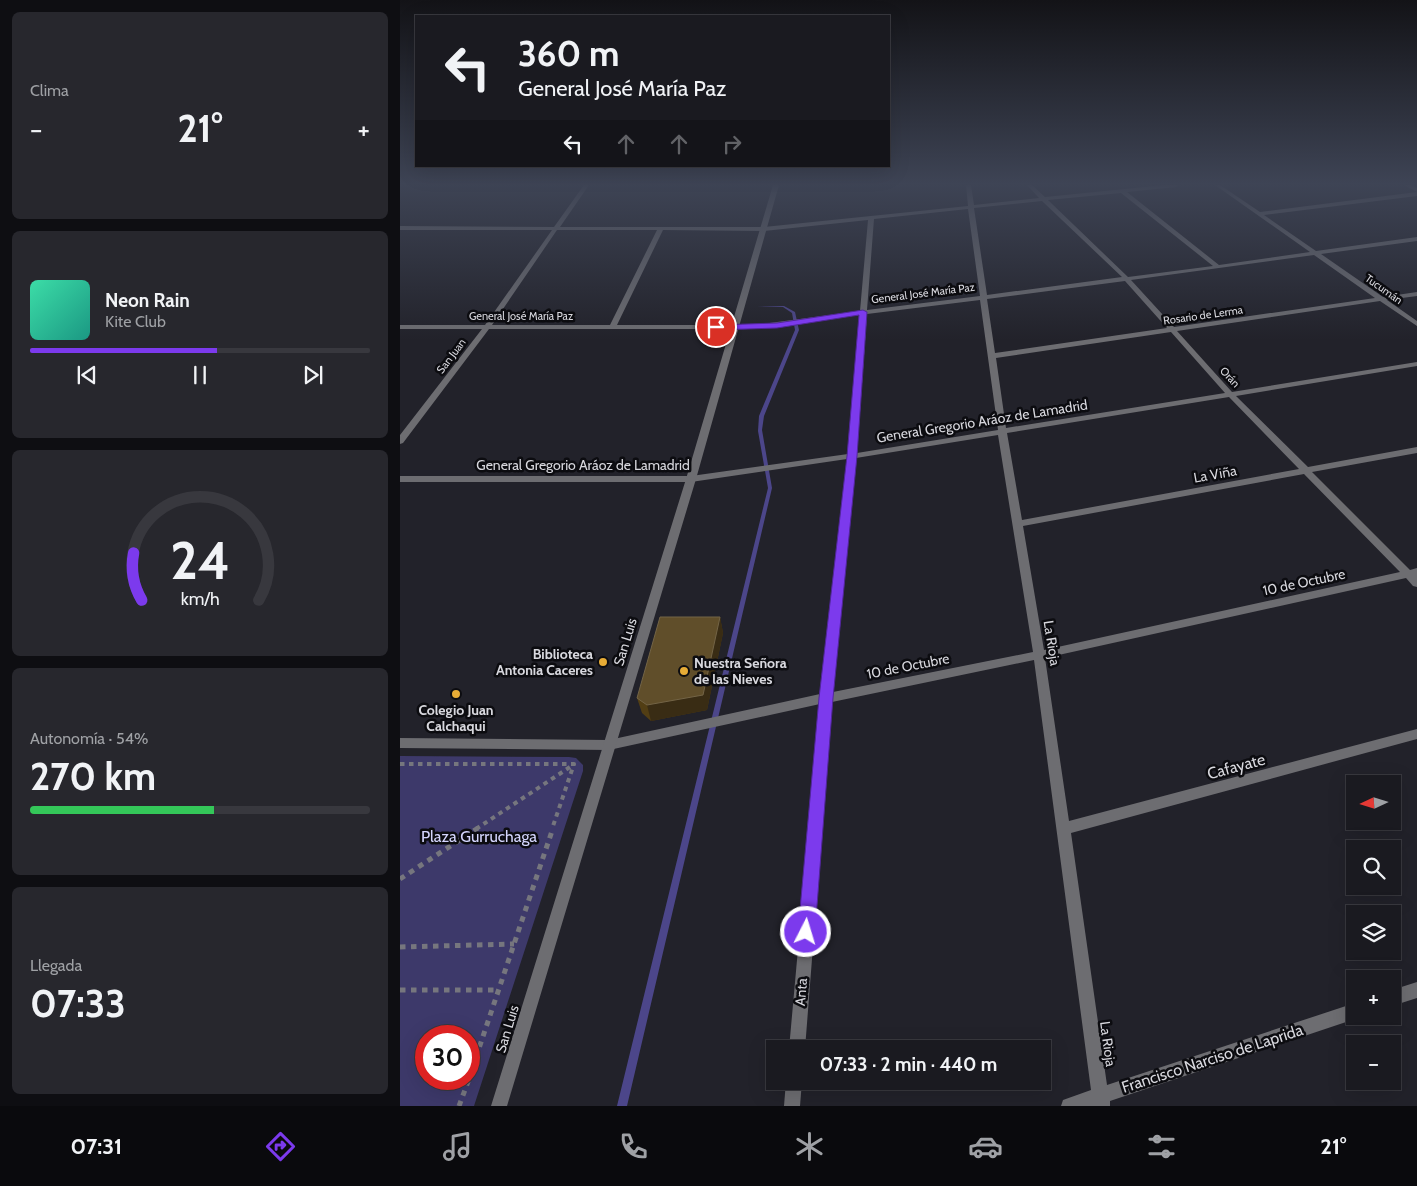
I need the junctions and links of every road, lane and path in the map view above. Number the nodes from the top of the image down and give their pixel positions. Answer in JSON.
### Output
{"nodes":[{"id":1,"x":551,"y":237,"type":"edge"},
{"id":2,"x":657,"y":237,"type":"edge"},
{"id":3,"x":762,"y":237,"type":"edge"},
{"id":4,"x":869,"y":237,"type":"edge"},
{"id":5,"x":975,"y":237,"type":"edge"},
{"id":6,"x":1084,"y":237,"type":"edge"},
{"id":7,"x":1180,"y":237,"type":"edge"},
{"id":8,"x":1291,"y":237,"type":"edge"},
{"id":9,"x":1417,"y":239,"type":"edge"},
{"id":10,"x":1316,"y":254,"type":"junction"},
{"id":11,"x":1218,"y":267,"type":"junction"},
{"id":12,"x":1126,"y":278,"type":"junction"},
{"id":13,"x":1417,"y":294,"type":"edge"},
{"id":14,"x":984,"y":296,"type":"junction"},
{"id":15,"x":1382,"y":300,"type":"junction"},
{"id":16,"x":863,"y":312,"type":"junction"},
{"id":17,"x":1417,"y":324,"type":"edge"},
{"id":18,"x":400,"y":327,"type":"edge"},
{"id":19,"x":486,"y":327,"type":"junction"},
{"id":20,"x":612,"y":327,"type":"junction"},
{"id":21,"x":734,"y":327,"type":"junction"},
{"id":22,"x":1172,"y":331,"type":"junction"},
{"id":23,"x":992,"y":356,"type":"junction"},
{"id":24,"x":1417,"y":364,"type":"edge"},
{"id":25,"x":1232,"y":395,"type":"junction"},
{"id":26,"x":1002,"y":431,"type":"junction"},
{"id":27,"x":400,"y":441,"type":"edge"},
{"id":28,"x":1417,"y":450,"type":"edge"},
{"id":29,"x":852,"y":456,"type":"junction"},
{"id":30,"x":1305,"y":471,"type":"junction"},
{"id":31,"x":400,"y":479,"type":"edge"},
{"id":32,"x":691,"y":479,"type":"junction"},
{"id":33,"x":1017,"y":524,"type":"junction"},
{"id":34,"x":1413,"y":573,"type":"edge"},
{"id":35,"x":1417,"y":583,"type":"edge"},
{"id":36,"x":1039,"y":655,"type":"junction"},
{"id":37,"x":826,"y":698,"type":"junction"},
{"id":38,"x":1417,"y":734,"type":"edge"},
{"id":39,"x":400,"y":742,"type":"edge"},
{"id":40,"x":609,"y":745,"type":"junction"},
{"id":41,"x":400,"y":764,"type":"edge"},
{"id":42,"x":574,"y":764,"type":"junction"},
{"id":43,"x":1063,"y":829,"type":"junction"},
{"id":44,"x":400,"y":879,"type":"edge"},
{"id":45,"x":514,"y":944,"type":"junction"},
{"id":46,"x":400,"y":947,"type":"edge"},
{"id":47,"x":400,"y":990,"type":"edge"},
{"id":48,"x":498,"y":990,"type":"junction"},
{"id":49,"x":1417,"y":990,"type":"edge"},
{"id":50,"x":1401,"y":995,"type":"edge"},
{"id":51,"x":1346,"y":1014,"type":"edge"},
{"id":52,"x":798,"y":1040,"type":"edge"},
{"id":53,"x":480,"y":1045,"type":"edge"},
{"id":54,"x":465,"y":1090,"type":"edge"},
{"id":55,"x":793,"y":1090,"type":"edge"},
{"id":56,"x":1101,"y":1100,"type":"edge"},
{"id":57,"x":459,"y":1106,"type":"edge"},
{"id":58,"x":499,"y":1106,"type":"edge"},
{"id":59,"x":792,"y":1106,"type":"edge"},
{"id":60,"x":1068,"y":1106,"type":"edge"}],
"edges":[{"from":1,"to":19,"type":"street","name":"San Juan"},
{"from":2,"to":20,"type":"street"},
{"from":3,"to":21,"type":"street","name":"San Luis"},
{"from":4,"to":16,"type":"street","name":"Anta"},
{"from":5,"to":14,"type":"street","name":"La Rioja"},
{"from":6,"to":12,"type":"street","name":"Orán"},
{"from":7,"to":11,"type":"street"},
{"from":8,"to":10,"type":"street","name":"Tucumán"},
{"from":9,"to":10,"type":"street","name":"General José María Paz"},
{"from":10,"to":11,"type":"street","name":"General José María Paz"},
{"from":10,"to":15,"type":"street","name":"Tucumán"},
{"from":11,"to":12,"type":"street","name":"General José María Paz"},
{"from":12,"to":14,"type":"street","name":"General José María Paz"},
{"from":12,"to":22,"type":"street","name":"Orán"},
{"from":13,"to":15,"type":"street","name":"Rosario de Lerma"},
{"from":14,"to":16,"type":"street","name":"General José María Paz"},
{"from":14,"to":23,"type":"street","name":"La Rioja"},
{"from":15,"to":17,"type":"street","name":"Tucumán"},
{"from":15,"to":22,"type":"street","name":"Rosario de Lerma"},
{"from":16,"to":21,"type":"street","name":"General José María Paz"},
{"from":16,"to":29,"type":"street","name":"Anta"},
{"from":18,"to":19,"type":"street","name":"General José María Paz"},
{"from":19,"to":20,"type":"street","name":"General José María Paz"},
{"from":19,"to":27,"type":"street","name":"San Juan"},
{"from":20,"to":21,"type":"street","name":"General José María Paz"},
{"from":21,"to":32,"type":"street","name":"San Luis"},
{"from":22,"to":23,"type":"street","name":"Rosario de Lerma"},
{"from":22,"to":25,"type":"street","name":"Orán"},
{"from":23,"to":26,"type":"street","name":"La Rioja"},
{"from":24,"to":25,"type":"street","name":"General Gregorio Aráoz de Lamadrid"},
{"from":25,"to":26,"type":"street","name":"General Gregorio Aráoz de Lamadrid"},
{"from":25,"to":30,"type":"street","name":"Orán"},
{"from":26,"to":29,"type":"street","name":"General Gregorio Aráoz de Lamadrid"},
{"from":26,"to":33,"type":"street","name":"La Rioja"},
{"from":28,"to":30,"type":"street","name":"La Viña"},
{"from":29,"to":32,"type":"street","name":"General Gregorio Aráoz de Lamadrid"},
{"from":29,"to":37,"type":"street","name":"Anta"},
{"from":30,"to":33,"type":"street","name":"La Viña"},
{"from":30,"to":34,"type":"street","name":"Orán"},
{"from":31,"to":32,"type":"street","name":"General Gregorio Aráoz de Lamadrid"},
{"from":32,"to":40,"type":"street","name":"San Luis"},
{"from":33,"to":36,"type":"street","name":"La Rioja"},
{"from":34,"to":35,"type":"street","name":"Orán"},
{"from":34,"to":36,"type":"street","name":"10 de Octubre"},
{"from":36,"to":37,"type":"street","name":"10 de Octubre"},
{"from":36,"to":43,"type":"street","name":"La Rioja"},
{"from":37,"to":40,"type":"street","name":"10 de Octubre"},
{"from":37,"to":52,"type":"street","name":"Anta"},
{"from":38,"to":43,"type":"street","name":"Cafayate"},
{"from":39,"to":40,"type":"street","name":"10 de Octubre"},
{"from":40,"to":58,"type":"street","name":"San Luis"},
{"from":41,"to":42,"type":"path"},
{"from":42,"to":44,"type":"path"},
{"from":42,"to":45,"type":"path"},
{"from":43,"to":56,"type":"street","name":"La Rioja"},
{"from":45,"to":46,"type":"path"},
{"from":45,"to":48,"type":"path"},
{"from":47,"to":48,"type":"path"},
{"from":48,"to":53,"type":"path"},
{"from":49,"to":50,"type":"street"},
{"from":51,"to":56,"type":"street","name":"Francisco Narciso de Laprida"},
{"from":54,"to":57,"type":"path"},
{"from":55,"to":59,"type":"street"},
{"from":56,"to":60,"type":"street","name":"Francisco Narciso de Laprida"}]}
